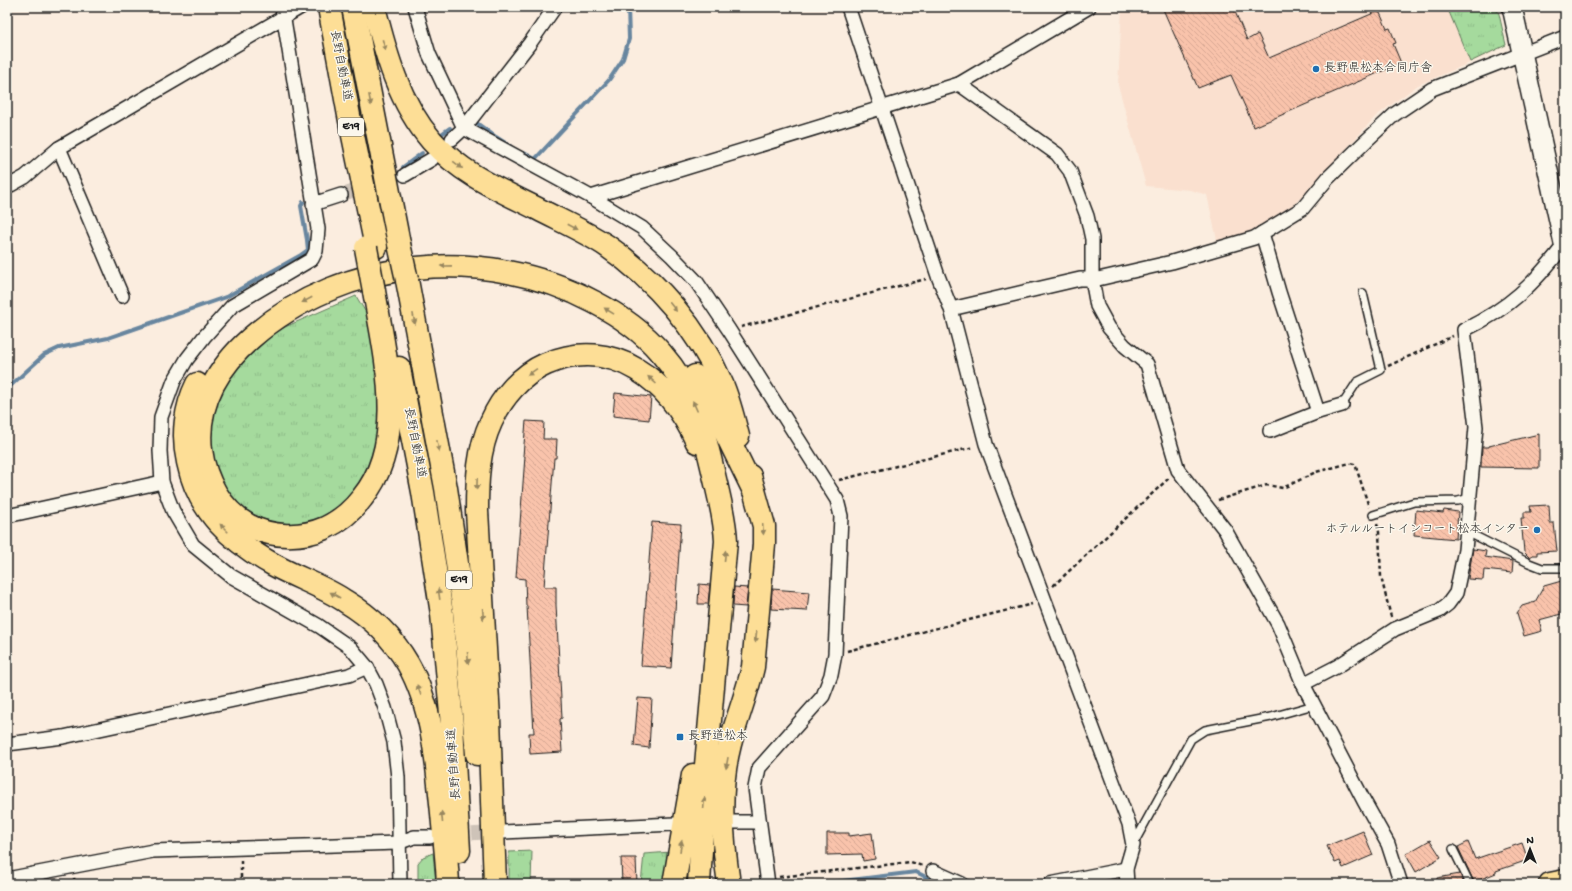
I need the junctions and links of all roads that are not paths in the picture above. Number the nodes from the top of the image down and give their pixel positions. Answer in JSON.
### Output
{"nodes":[{"id":1,"x":301,"y":7,"type":"edge"},
{"id":2,"x":329,"y":7,"type":"edge"},
{"id":3,"x":353,"y":7,"type":"edge"},
{"id":4,"x":374,"y":7,"type":"edge"},
{"id":5,"x":415,"y":7,"type":"edge"},
{"id":6,"x":555,"y":7,"type":"edge"},
{"id":7,"x":848,"y":7,"type":"edge"},
{"id":8,"x":1090,"y":7,"type":"edge"},
{"id":9,"x":1512,"y":7,"type":"edge"},
{"id":10,"x":282,"y":12,"type":"edge"},
{"id":11,"x":1565,"y":37,"type":"edge"},
{"id":12,"x":1522,"y":53,"type":"junction"},
{"id":13,"x":959,"y":84,"type":"junction"},
{"id":14,"x":881,"y":108,"type":"junction"},
{"id":15,"x":464,"y":128,"type":"junction"},
{"id":16,"x":452,"y":139,"type":"dead end"},
{"id":17,"x":59,"y":148,"type":"junction"},
{"id":18,"x":432,"y":160,"type":"dead end"},
{"id":19,"x":405,"y":175,"type":"dead end"},
{"id":20,"x":7,"y":187,"type":"edge"},
{"id":21,"x":341,"y":196,"type":"tunnel mouth"},
{"id":22,"x":591,"y":197,"type":"junction"},
{"id":23,"x":313,"y":204,"type":"junction"},
{"id":24,"x":1262,"y":233,"type":"junction"},
{"id":25,"x":1565,"y":245,"type":"edge"},
{"id":26,"x":1092,"y":279,"type":"junction"},
{"id":27,"x":379,"y":289,"type":"junction"},
{"id":28,"x":1363,"y":293,"type":"dead end"},
{"id":29,"x":122,"y":296,"type":"dead end"},
{"id":30,"x":951,"y":309,"type":"junction"},
{"id":31,"x":1342,"y":405,"type":"joint"},
{"id":32,"x":1318,"y":412,"type":"junction"},
{"id":33,"x":1270,"y":431,"type":"dead end"},
{"id":34,"x":162,"y":482,"type":"junction"},
{"id":35,"x":754,"y":491,"type":"junction"},
{"id":36,"x":1470,"y":498,"type":"junction"},
{"id":37,"x":723,"y":511,"type":"junction"},
{"id":38,"x":7,"y":516,"type":"edge"},
{"id":39,"x":1373,"y":516,"type":"road end"},
{"id":40,"x":1467,"y":532,"type":"junction"},
{"id":41,"x":1565,"y":568,"type":"edge"},
{"id":42,"x":715,"y":664,"type":"junction"},
{"id":43,"x":367,"y":667,"type":"junction"},
{"id":44,"x":1303,"y":684,"type":"junction"},
{"id":45,"x":1314,"y":705,"type":"junction"},
{"id":46,"x":7,"y":744,"type":"edge"},
{"id":47,"x":734,"y":822,"type":"dead end"},
{"id":48,"x":759,"y":822,"type":"junction"},
{"id":49,"x":674,"y":824,"type":"dead end"},
{"id":50,"x":503,"y":832,"type":"tunnel mouth"},
{"id":51,"x":430,"y":837,"type":"dead end"},
{"id":52,"x":398,"y":843,"type":"junction"},
{"id":53,"x":1133,"y":845,"type":"junction"},
{"id":54,"x":724,"y":848,"type":"junction"},
{"id":55,"x":1453,"y":849,"type":"dead end"},
{"id":56,"x":1126,"y":870,"type":"junction"},
{"id":57,"x":933,"y":871,"type":"road end"},
{"id":58,"x":7,"y":879,"type":"edge"},
{"id":59,"x":767,"y":881,"type":"edge"},
{"id":60,"x":1565,"y":881,"type":"edge"},
{"id":61,"x":400,"y":884,"type":"edge"},
{"id":62,"x":448,"y":884,"type":"edge"},
{"id":63,"x":460,"y":884,"type":"edge"},
{"id":64,"x":483,"y":884,"type":"edge"},
{"id":65,"x":496,"y":884,"type":"edge"},
{"id":66,"x":674,"y":884,"type":"edge"},
{"id":67,"x":698,"y":884,"type":"edge"},
{"id":68,"x":729,"y":884,"type":"edge"},
{"id":69,"x":734,"y":884,"type":"edge"},
{"id":70,"x":962,"y":884,"type":"edge"},
{"id":71,"x":1050,"y":884,"type":"edge"},
{"id":72,"x":1127,"y":884,"type":"edge"},
{"id":73,"x":1401,"y":884,"type":"edge"},
{"id":74,"x":1470,"y":884,"type":"edge"},
{"id":75,"x":1550,"y":884,"type":"edge"}],
"edges":[{"from":1,"to":10,"type":"street"},
{"from":2,"to":27,"type":"highway","name":"長野自動車道","number":"E19"},
{"from":3,"to":64,"type":"highway","name":"長野自動車道","number":"E19","one_way":true,"bridge":true},
{"from":4,"to":35,"type":"highway","one_way":true},
{"from":5,"to":15,"type":"street"},
{"from":6,"to":15,"type":"street"},
{"from":7,"to":14,"type":"street"},
{"from":8,"to":13,"type":"street"},
{"from":9,"to":12,"type":"street"},
{"from":10,"to":17,"type":"street"},
{"from":10,"to":23,"type":"street"},
{"from":11,"to":12,"type":"street"},
{"from":12,"to":24,"type":"street"},
{"from":12,"to":25,"type":"street"},
{"from":13,"to":14,"type":"street"},
{"from":13,"to":26,"type":"street"},
{"from":14,"to":22,"type":"street"},
{"from":14,"to":30,"type":"street"},
{"from":15,"to":16,"type":"street"},
{"from":15,"to":22,"type":"street"},
{"from":17,"to":20,"type":"street"},
{"from":17,"to":29,"type":"street"},
{"from":18,"to":19,"type":"street"},
{"from":21,"to":23,"type":"street"},
{"from":22,"to":48,"type":"street"},
{"from":23,"to":34,"type":"street"},
{"from":24,"to":26,"type":"street"},
{"from":24,"to":32,"type":"street"},
{"from":25,"to":36,"type":"street"},
{"from":26,"to":30,"type":"street"},
{"from":26,"to":44,"type":"street"},
{"from":37,"to":27,"type":"highway","one_way":true},
{"from":63,"to":27,"type":"highway","name":"長野自動車道","number":"E19","one_way":true},
{"from":28,"to":31,"type":"lane"},
{"from":30,"to":53,"type":"street"},
{"from":31,"to":32,"type":"street"},
{"from":32,"to":33,"type":"street"},
{"from":34,"to":38,"type":"street"},
{"from":34,"to":43,"type":"street"},
{"from":35,"to":54,"type":"highway","one_way":true},
{"from":62,"to":35,"type":"highway","one_way":true},
{"from":36,"to":39,"type":"lane"},
{"from":36,"to":40,"type":"street"},
{"from":42,"to":37,"type":"highway","one_way":true},
{"from":37,"to":65,"type":"highway","one_way":true},
{"from":40,"to":41,"type":"lane"},
{"from":40,"to":44,"type":"street"},
{"from":66,"to":42,"type":"highway","one_way":true},
{"from":67,"to":42,"type":"highway","one_way":true},
{"from":43,"to":46,"type":"street"},
{"from":43,"to":52,"type":"street"},
{"from":44,"to":45,"type":"street"},
{"from":45,"to":53,"type":"lane"},
{"from":45,"to":73,"type":"street"},
{"from":47,"to":48,"type":"street"},
{"from":48,"to":59,"type":"street"},
{"from":49,"to":50,"type":"street"},
{"from":51,"to":52,"type":"street"},
{"from":52,"to":58,"type":"street"},
{"from":52,"to":61,"type":"street"},
{"from":53,"to":56,"type":"street"},
{"from":54,"to":68,"type":"highway"},
{"from":54,"to":69,"type":"highway"},
{"from":55,"to":74,"type":"lane"},
{"from":56,"to":71,"type":"street"},
{"from":56,"to":72,"type":"street"},
{"from":57,"to":70,"type":"street"},
{"from":60,"to":75,"type":"highway"}]}
